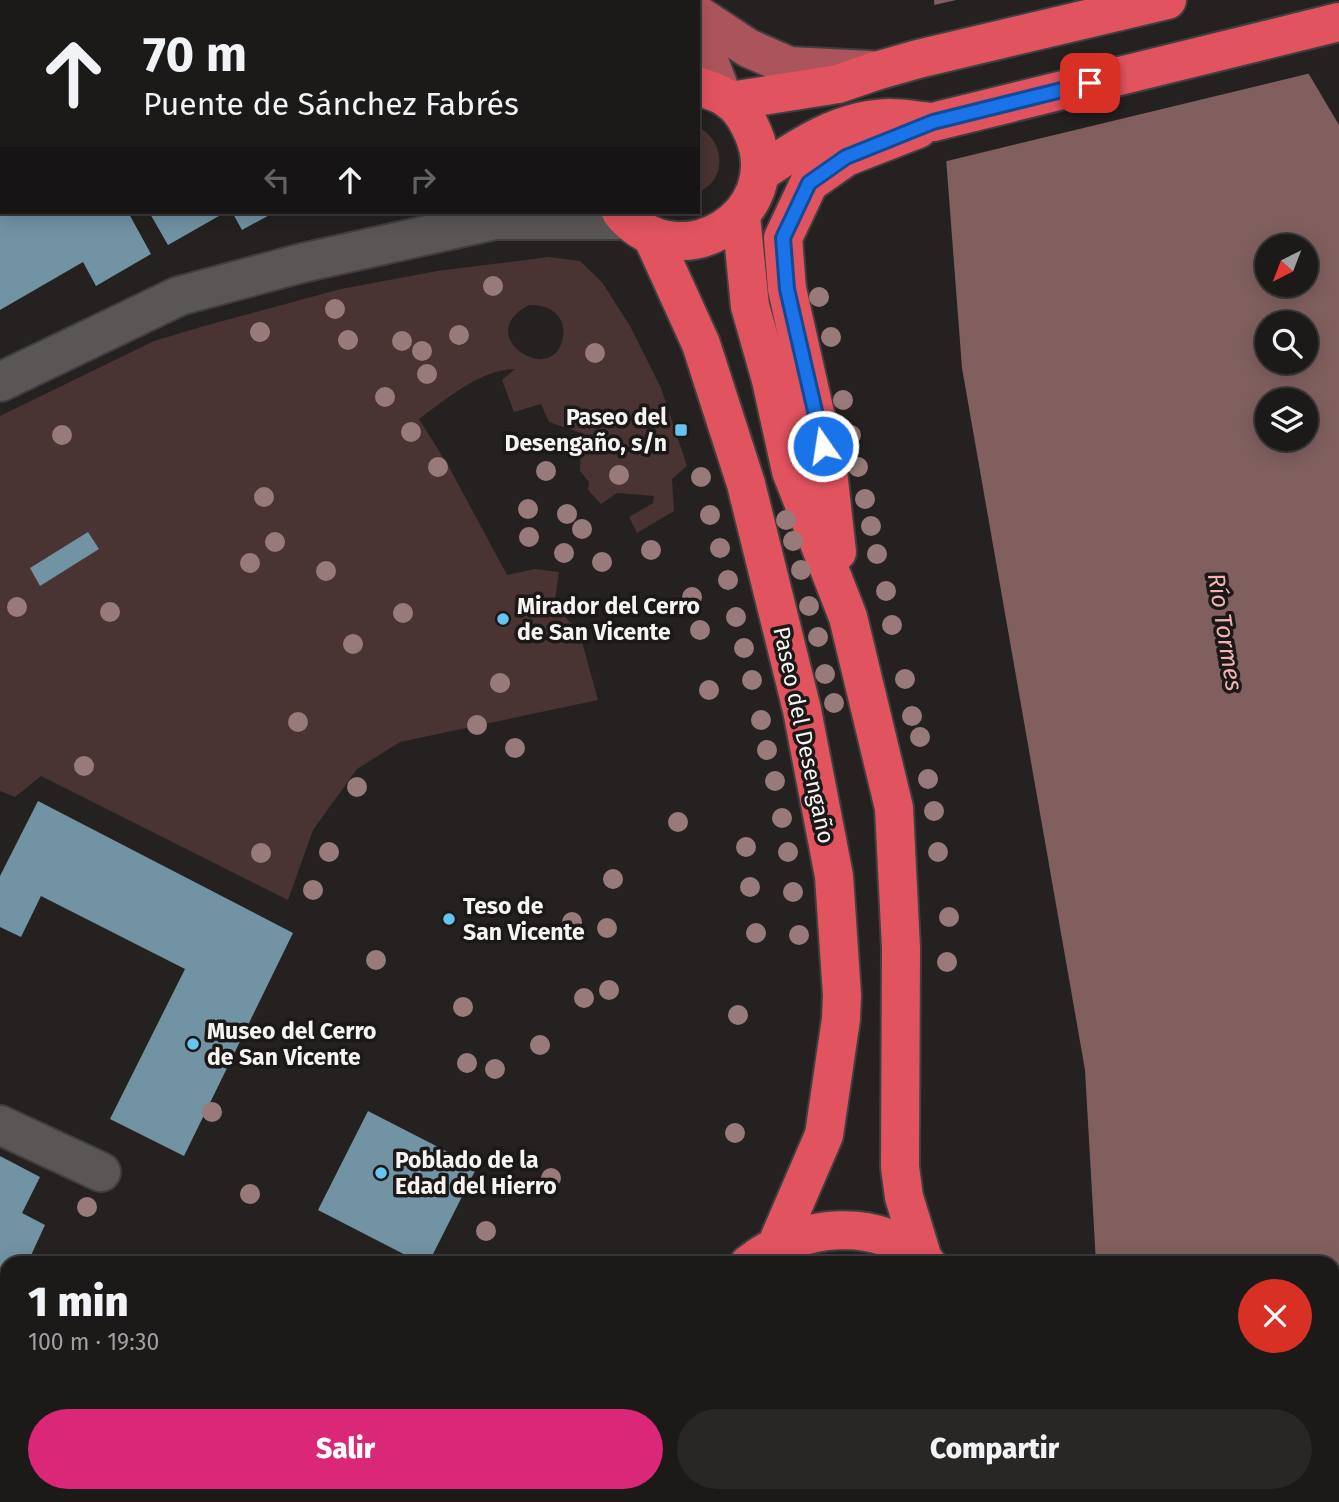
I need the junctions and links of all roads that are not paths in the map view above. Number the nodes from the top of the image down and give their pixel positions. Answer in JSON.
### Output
{"nodes":[{"id":1,"x":1167,"y":0,"type":"edge"},
{"id":2,"x":700,"y":16,"type":"edge"},
{"id":3,"x":1339,"y":22,"type":"edge"},
{"id":4,"x":700,"y":39,"type":"edge"},
{"id":5,"x":881,"y":69,"type":"junction"},
{"id":6,"x":717,"y":94,"type":"edge"},
{"id":7,"x":912,"y":125,"type":"junction"},
{"id":8,"x":760,"y":173,"type":"junction"},
{"id":9,"x":502,"y":216,"type":"edge"},
{"id":10,"x":741,"y":216,"type":"junction"},
{"id":11,"x":633,"y":223,"type":"edge"},
{"id":12,"x":0,"y":382,"type":"edge"},
{"id":13,"x":841,"y":594,"type":"junction"},
{"id":14,"x":0,"y":1125,"type":"edge"},
{"id":15,"x":101,"y":1172,"type":"dead end"},
{"id":16,"x":763,"y":1254,"type":"edge"},
{"id":17,"x":918,"y":1256,"type":"edge"},
{"id":18,"x":923,"y":1256,"type":"edge"}],
"edges":[{"from":1,"to":5,"type":"highway"},
{"from":2,"to":5,"type":"main road"},
{"from":3,"to":7,"type":"highway"},
{"from":4,"to":6,"type":"main road"},
{"from":5,"to":6,"type":"highway"},
{"from":6,"to":8,"type":"highway"},
{"from":7,"to":8,"type":"highway"},
{"from":7,"to":13,"type":"highway"},
{"from":8,"to":10,"type":"highway"},
{"from":9,"to":11,"type":"street"},
{"from":9,"to":12,"type":"street"},
{"from":10,"to":11,"type":"highway"},
{"from":10,"to":13,"type":"highway"},
{"from":11,"to":16,"type":"highway","name":"Paseo del Desengaño"},
{"from":13,"to":18,"type":"highway"},
{"from":14,"to":15,"type":"street"},
{"from":16,"to":17,"type":"highway"}]}
